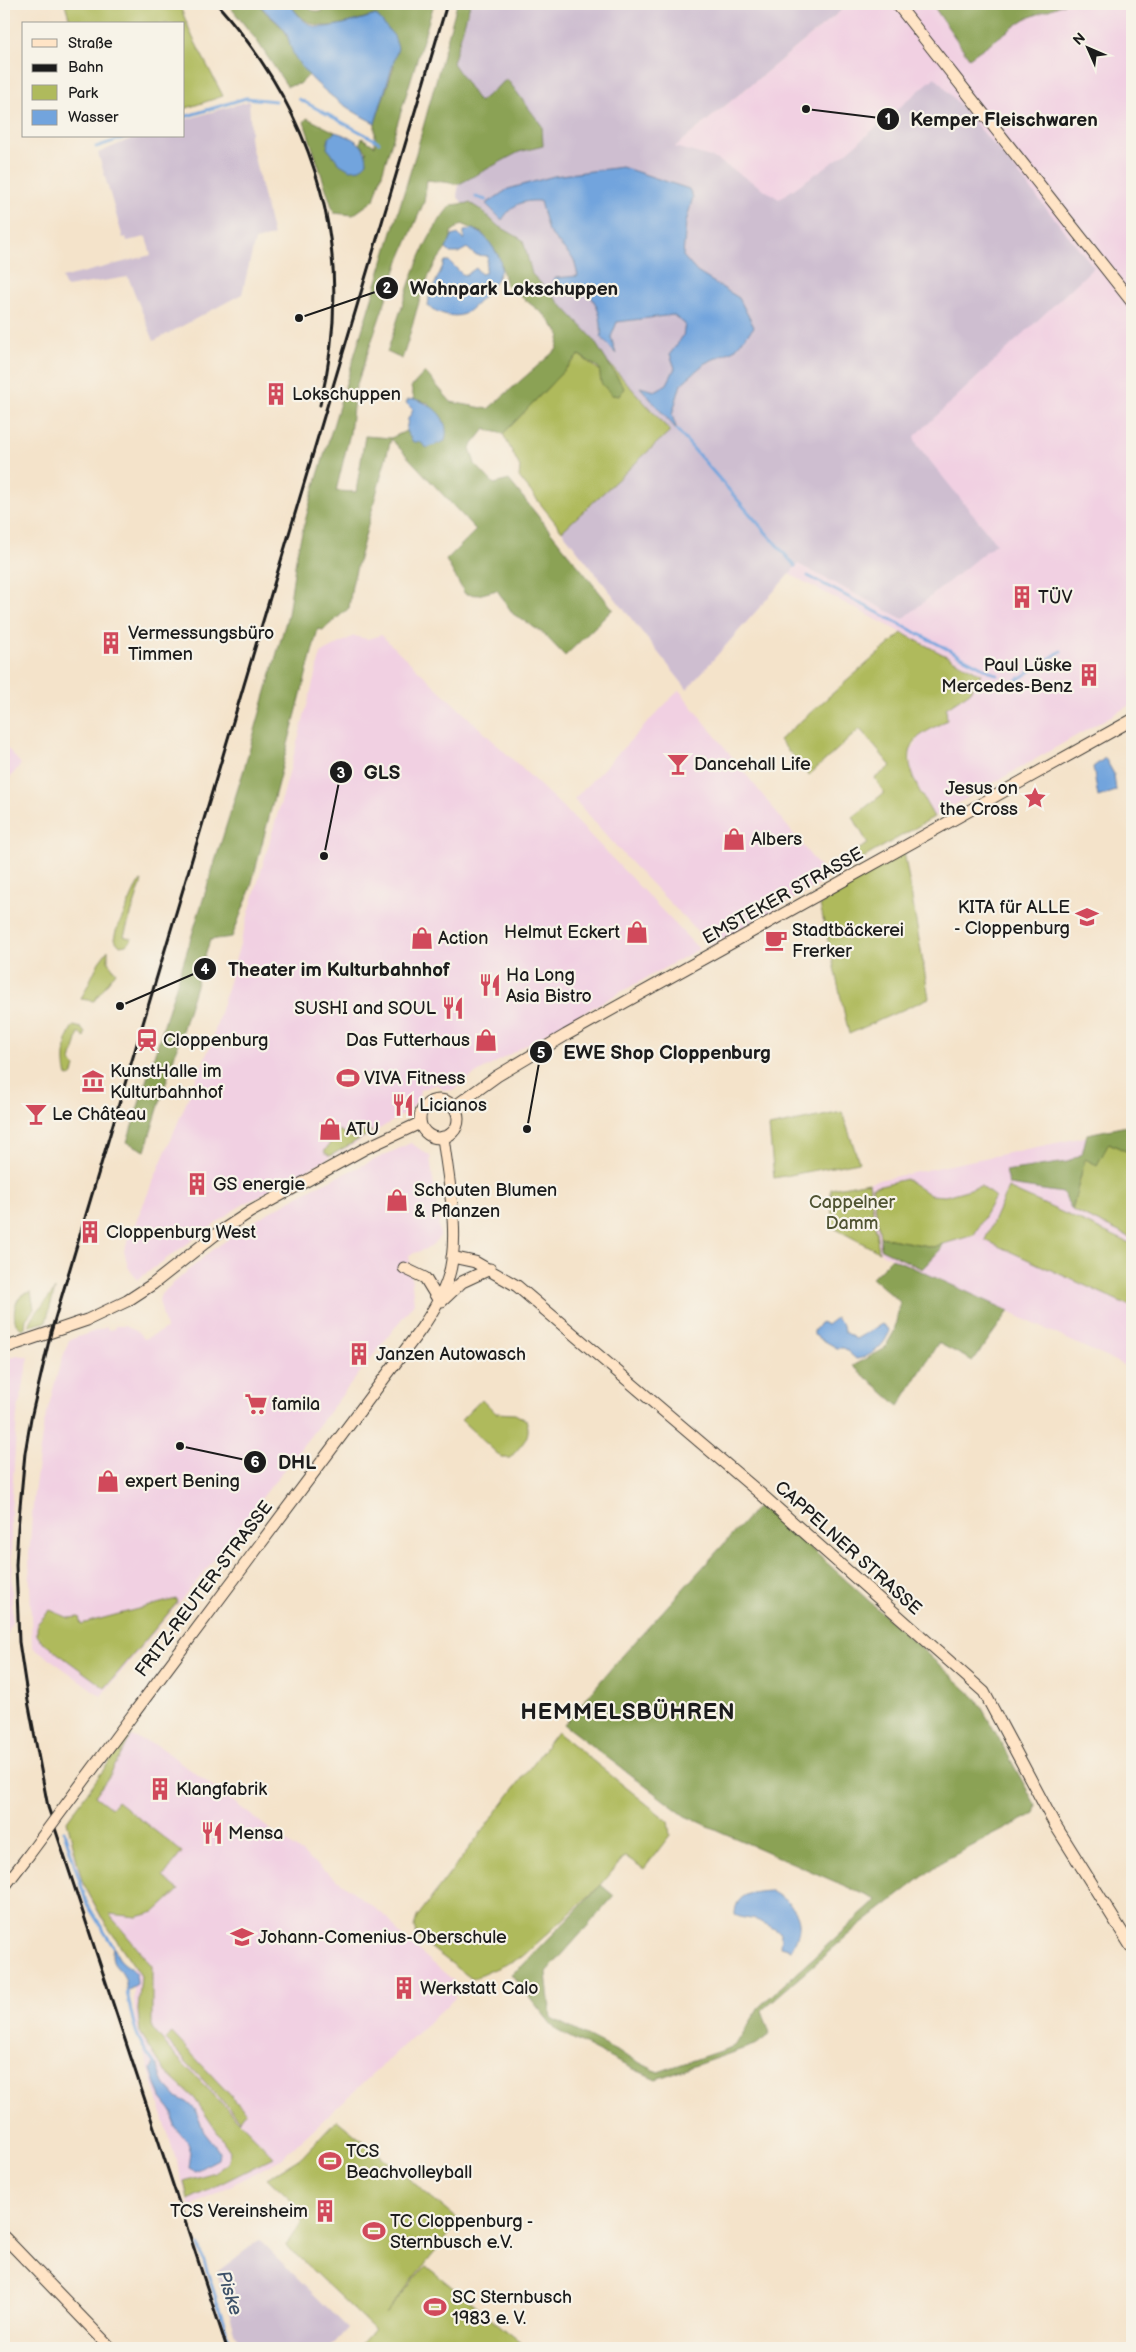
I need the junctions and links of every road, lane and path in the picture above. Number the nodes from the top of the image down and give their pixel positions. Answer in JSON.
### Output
{"nodes":[{"id":1,"x":897,"y":4,"type":"edge"},
{"id":2,"x":1132,"y":302,"type":"edge"},
{"id":3,"x":1132,"y":720,"type":"edge"},
{"id":4,"x":454,"y":1107,"type":"junction"},
{"id":5,"x":420,"y":1123,"type":"junction"},
{"id":6,"x":444,"y":1137,"type":"junction"},
{"id":7,"x":452,"y":1257,"type":"junction"},
{"id":8,"x":404,"y":1268,"type":"dead end"},
{"id":9,"x":490,"y":1269,"type":"junction"},
{"id":10,"x":437,"y":1305,"type":"junction"},
{"id":11,"x":4,"y":1348,"type":"edge"},
{"id":12,"x":4,"y":1887,"type":"edge"},
{"id":13,"x":1132,"y":1948,"type":"edge"},
{"id":14,"x":4,"y":2237,"type":"edge"},
{"id":15,"x":111,"y":2348,"type":"edge"}],
"edges":[{"from":1,"to":2,"type":"street"},
{"from":3,"to":4,"type":"street","name":"EMSTEKER STRASSE"},
{"from":4,"to":5,"type":"street"},
{"from":4,"to":6,"type":"street"},
{"from":5,"to":6,"type":"street"},
{"from":5,"to":11,"type":"street"},
{"from":6,"to":7,"type":"street","name":"FRITZ-REUTER-STRASSE"},
{"from":7,"to":9,"type":"street","name":"CAPPELNER STRASSE"},
{"from":7,"to":10,"type":"street","name":"FRITZ-REUTER-STRASSE"},
{"from":8,"to":10,"type":"street"},
{"from":9,"to":10,"type":"street"},
{"from":9,"to":13,"type":"street","name":"CAPPELNER STRASSE"},
{"from":10,"to":12,"type":"street","name":"FRITZ-REUTER-STRASSE","bridge":true},
{"from":14,"to":15,"type":"street"}]}
